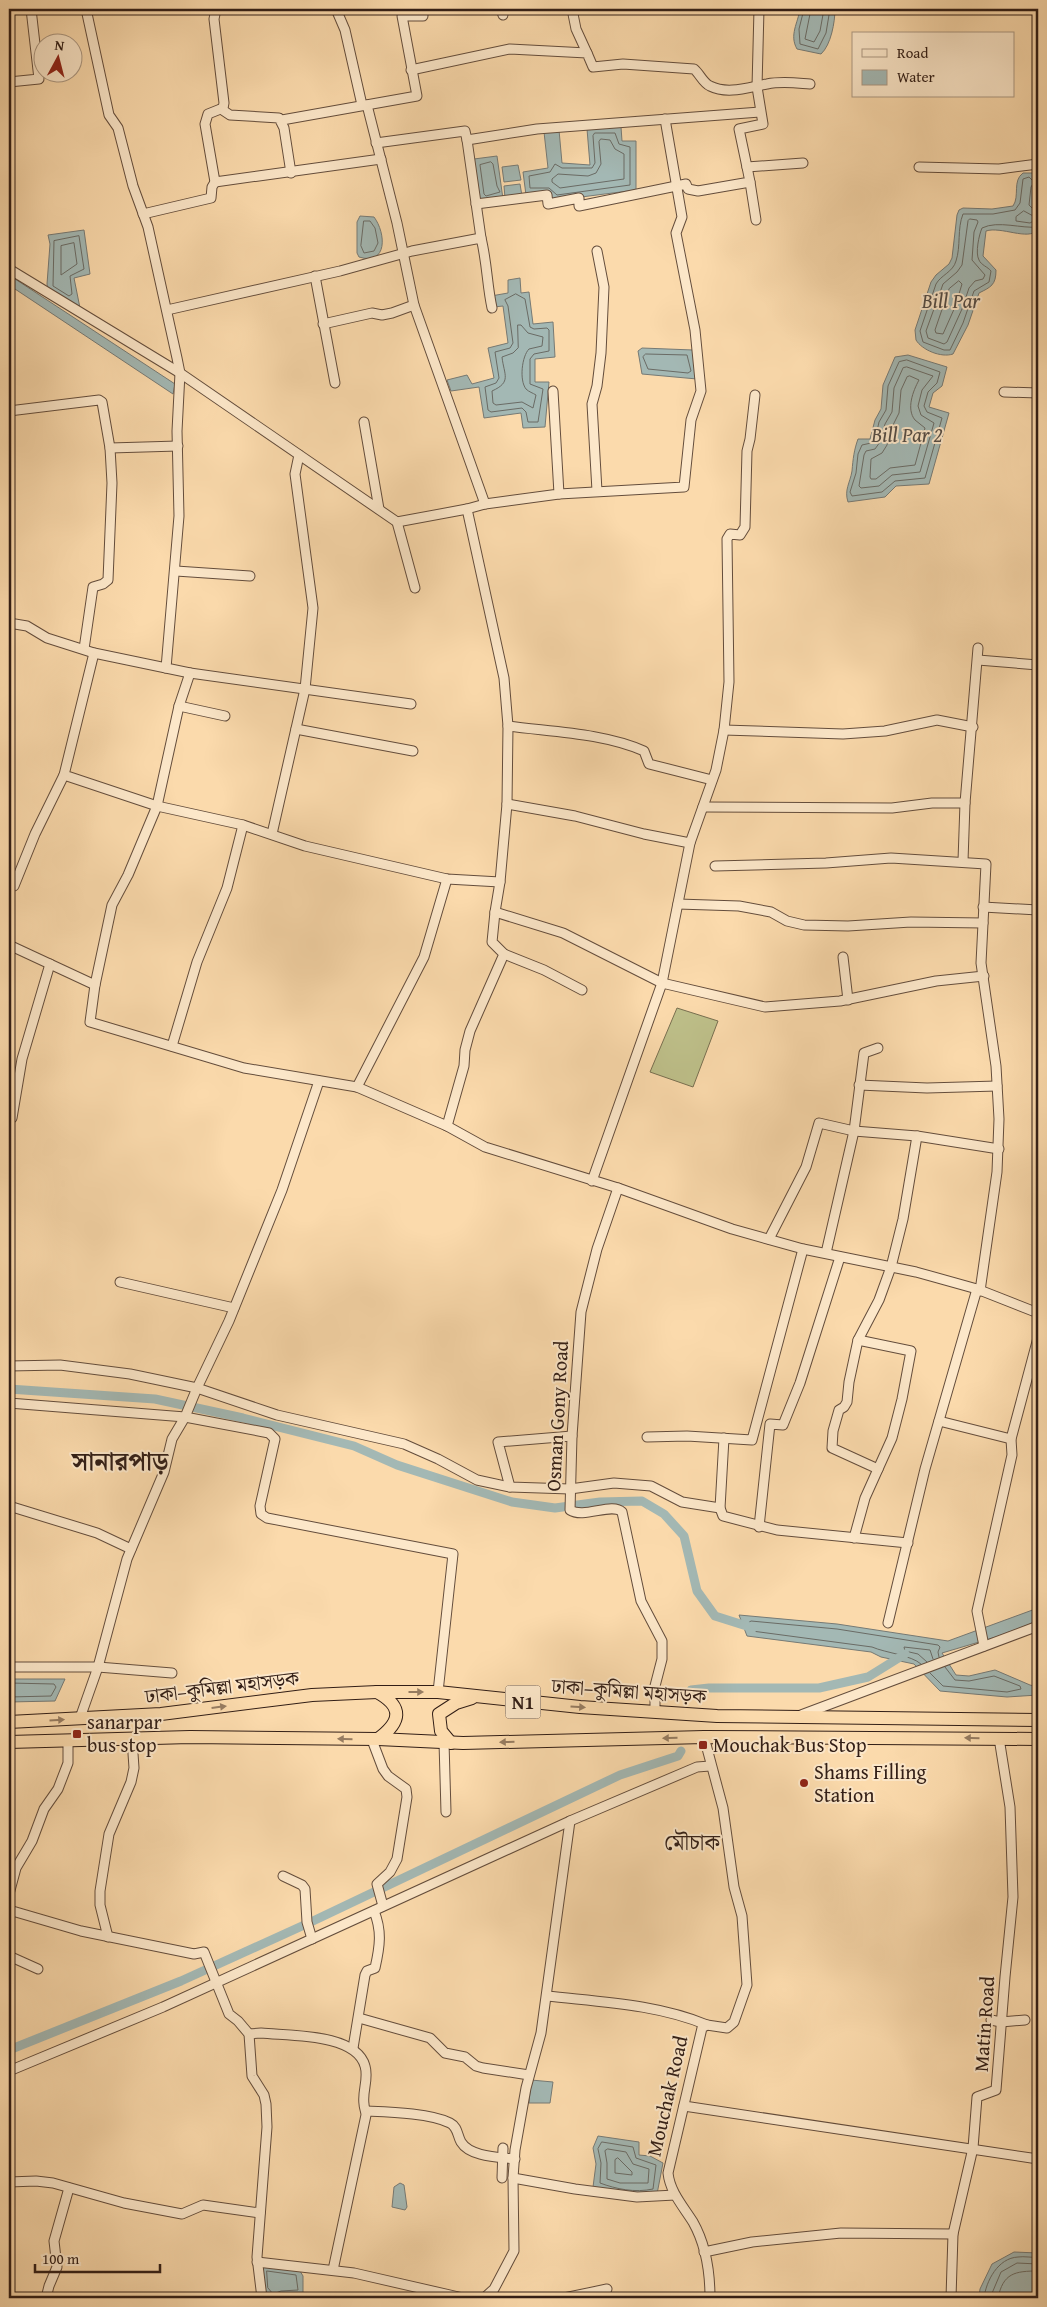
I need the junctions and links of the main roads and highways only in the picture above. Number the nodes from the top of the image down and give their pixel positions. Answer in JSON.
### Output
{"nodes":[{"id":1,"x":377,"y":1692,"type":"junction"},
{"id":2,"x":476,"y":1697,"type":"junction"},
{"id":3,"x":1038,"y":1720,"type":"edge"},
{"id":4,"x":9,"y":1722,"type":"edge"},
{"id":5,"x":1038,"y":1738,"type":"edge"},
{"id":6,"x":375,"y":1739,"type":"junction"},
{"id":7,"x":9,"y":1742,"type":"edge"},
{"id":8,"x":448,"y":1742,"type":"junction"}],
"edges":[{"from":1,"to":2,"type":"highway","name":"ঢাকা–কুমিল্লা মহাসড়ক","number":"N1","one_way":true},
{"from":4,"to":1,"type":"highway","name":"ঢাকা–কুমিল্লা মহাসড়ক","number":"N1","one_way":true},
{"from":1,"to":6,"type":"highway"},
{"from":2,"to":3,"type":"highway","name":"ঢাকা–কুমিল্লা মহাসড়ক","number":"N1","one_way":true},
{"from":2,"to":8,"type":"highway"},
{"from":5,"to":8,"type":"highway","name":"ঢাকা–কুমিল্লা মহাসড়ক","number":"N1","one_way":true},
{"from":6,"to":7,"type":"highway","name":"ঢাকা–কুমিল্লা মহাসড়ক","number":"N1","one_way":true},
{"from":6,"to":8,"type":"highway","name":"ঢাকা–কুমিল্লা মহাসড়ক","number":"N1"}]}
